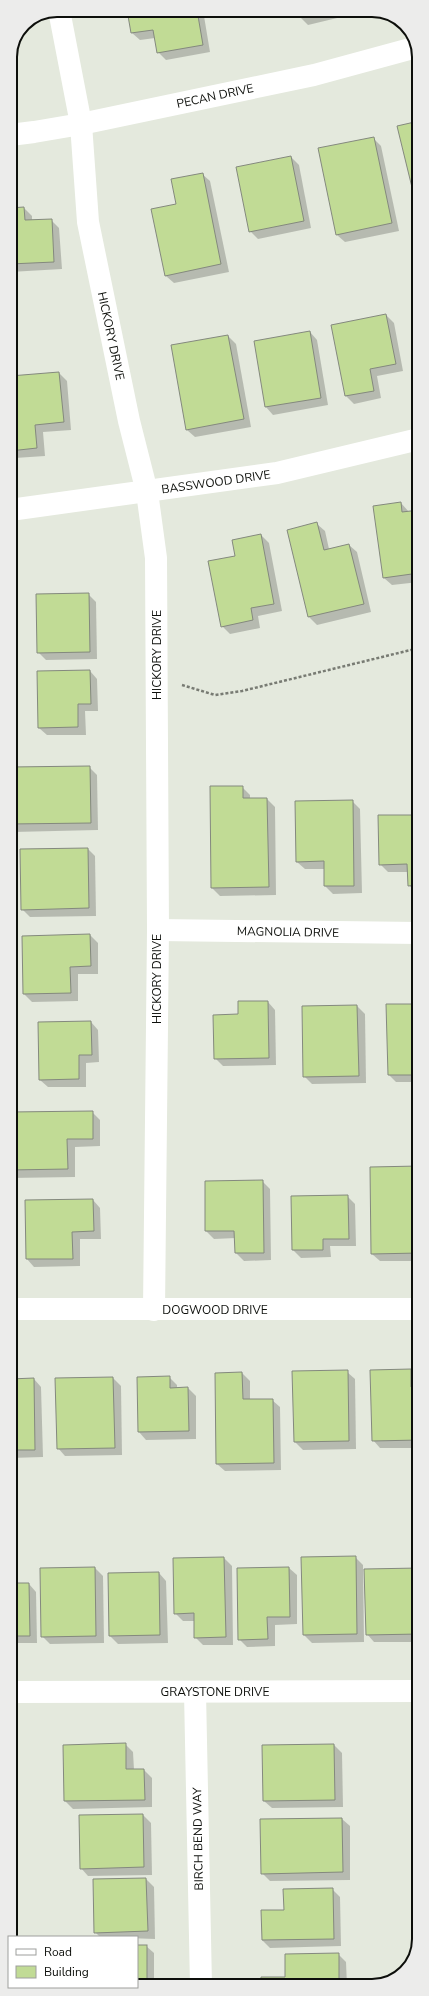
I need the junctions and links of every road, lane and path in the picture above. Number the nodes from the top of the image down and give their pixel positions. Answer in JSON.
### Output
{"nodes":[{"id":1,"x":60,"y":17,"type":"edge"},
{"id":2,"x":412,"y":49,"type":"edge"},
{"id":3,"x":81,"y":124,"type":"junction"},
{"id":4,"x":17,"y":134,"type":"edge"},
{"id":5,"x":412,"y":441,"type":"edge"},
{"id":6,"x":147,"y":492,"type":"junction"},
{"id":7,"x":17,"y":509,"type":"edge"},
{"id":8,"x":412,"y":650,"type":"edge"},
{"id":9,"x":157,"y":678,"type":"junction"},
{"id":10,"x":158,"y":930,"type":"junction"},
{"id":11,"x":412,"y":933,"type":"edge"},
{"id":12,"x":17,"y":1309,"type":"edge"},
{"id":13,"x":412,"y":1309,"type":"edge"},
{"id":14,"x":154,"y":1310,"type":"junction"},
{"id":15,"x":412,"y":1691,"type":"edge"},
{"id":16,"x":17,"y":1692,"type":"edge"},
{"id":17,"x":195,"y":1692,"type":"junction"},
{"id":18,"x":201,"y":1979,"type":"edge"}],
"edges":[{"from":1,"to":3,"type":"street","name":"HICKORY DRIVE"},
{"from":2,"to":3,"type":"street","name":"PECAN DRIVE"},
{"from":3,"to":4,"type":"street","name":"PECAN DRIVE"},
{"from":3,"to":6,"type":"street","name":"HICKORY DRIVE"},
{"from":5,"to":6,"type":"street","name":"BASSWOOD DRIVE"},
{"from":6,"to":7,"type":"street","name":"BASSWOOD DRIVE"},
{"from":6,"to":9,"type":"street","name":"HICKORY DRIVE"},
{"from":8,"to":9,"type":"path"},
{"from":9,"to":10,"type":"street","name":"HICKORY DRIVE"},
{"from":10,"to":11,"type":"street","name":"MAGNOLIA DRIVE"},
{"from":10,"to":14,"type":"street","name":"HICKORY DRIVE"},
{"from":12,"to":14,"type":"street","name":"DOGWOOD DRIVE"},
{"from":13,"to":14,"type":"street","name":"DOGWOOD DRIVE"},
{"from":15,"to":17,"type":"street","name":"GRAYSTONE DRIVE"},
{"from":16,"to":17,"type":"street","name":"GRAYSTONE DRIVE"},
{"from":17,"to":18,"type":"street","name":"BIRCH BEND WAY"}]}
